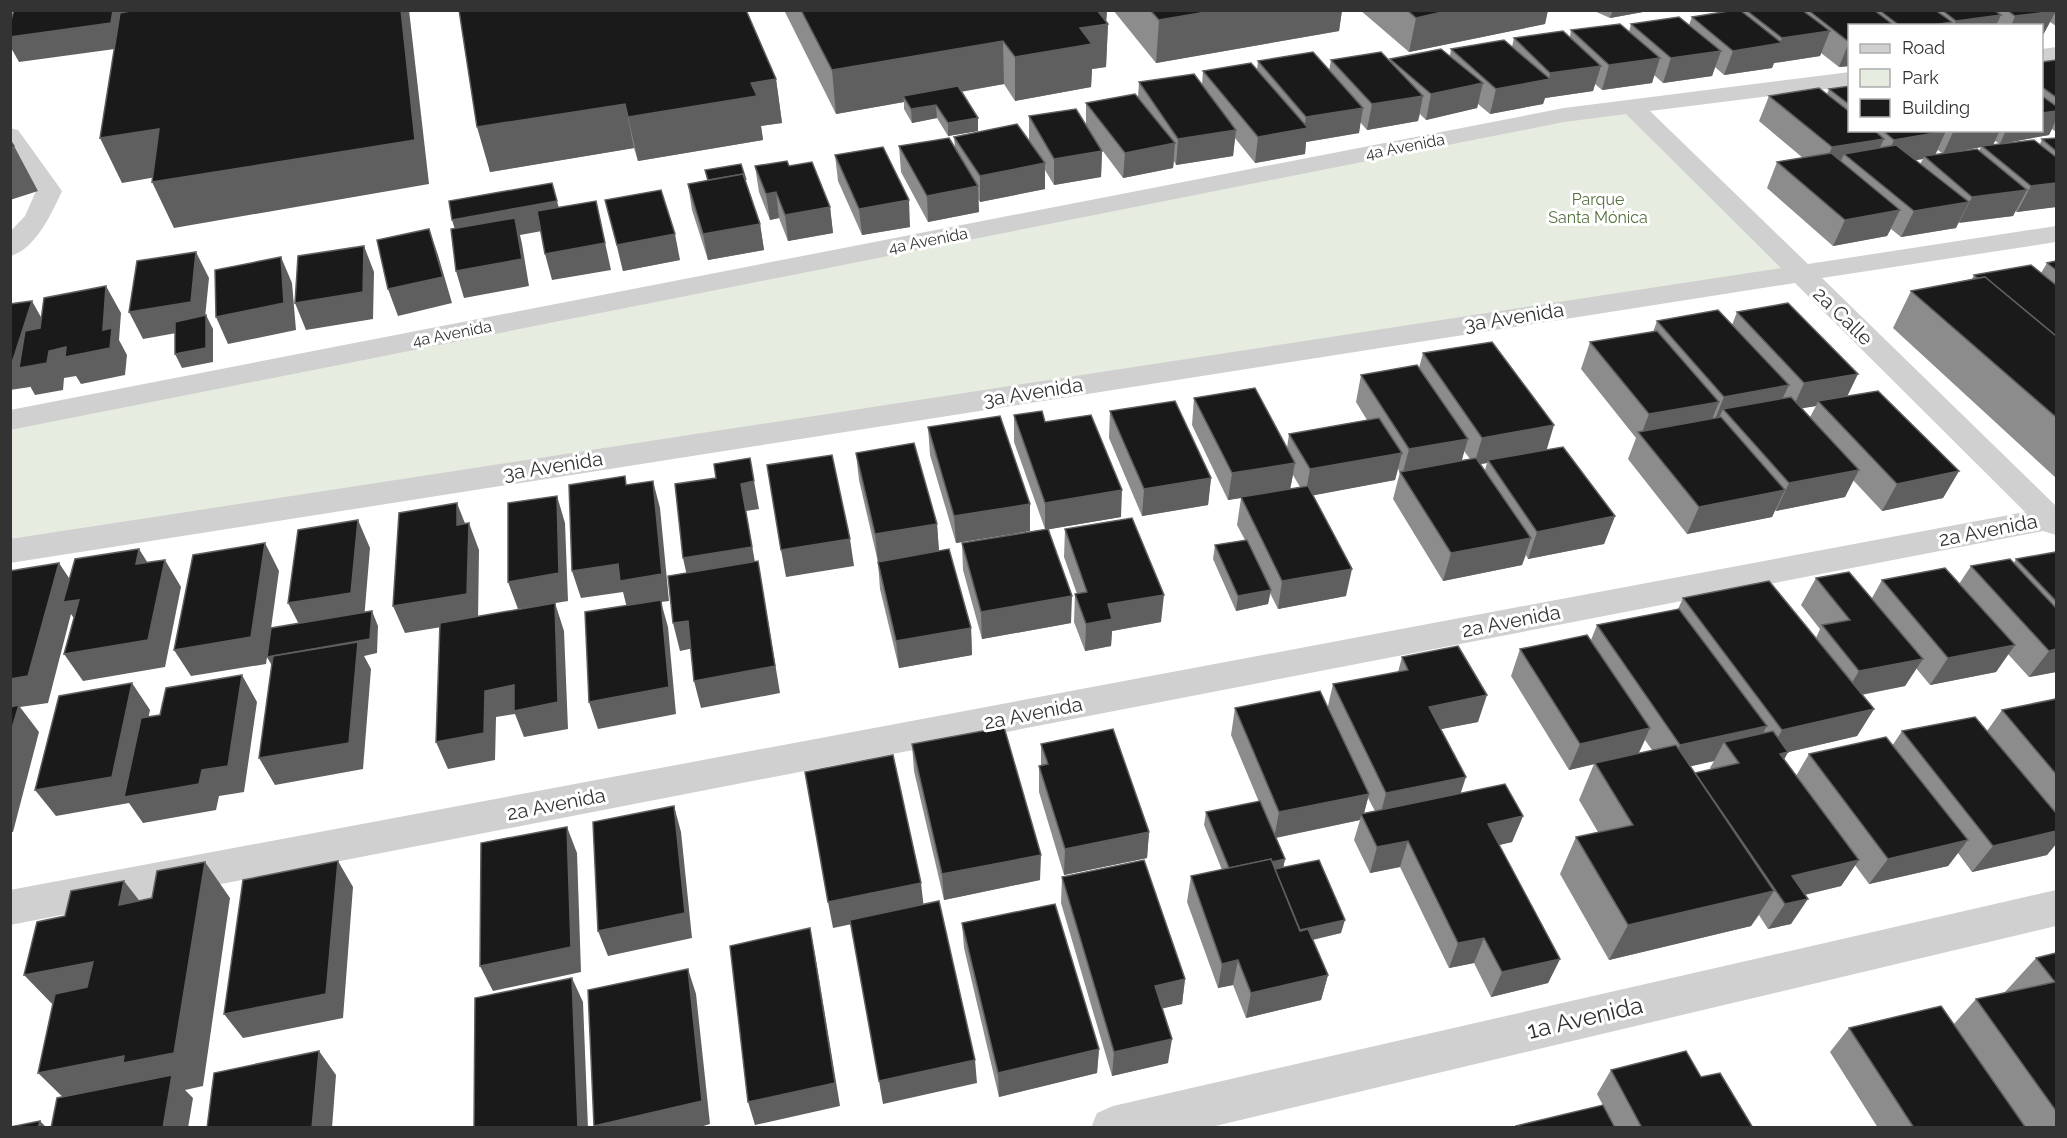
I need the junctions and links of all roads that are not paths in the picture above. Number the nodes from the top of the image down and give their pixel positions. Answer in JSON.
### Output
{"nodes":[{"id":1,"x":1848,"y":79,"type":"edge"},
{"id":2,"x":1631,"y":106,"type":"junction"},
{"id":3,"x":10,"y":135,"type":"edge"},
{"id":4,"x":2056,"y":234,"type":"edge"},
{"id":5,"x":10,"y":248,"type":"edge"},
{"id":6,"x":1800,"y":273,"type":"junction"},
{"id":7,"x":10,"y":420,"type":"edge"},
{"id":8,"x":2054,"y":520,"type":"edge"},
{"id":9,"x":10,"y":551,"type":"edge"},
{"id":10,"x":10,"y":908,"type":"edge"},
{"id":11,"x":2056,"y":908,"type":"edge"},
{"id":12,"x":1113,"y":1128,"type":"edge"}],
"edges":[{"from":1,"to":2,"type":"street","name":"4a Avenida"},
{"from":2,"to":6,"type":"street","name":"2a Calle"},
{"from":2,"to":7,"type":"street","name":"4a Avenida"},
{"from":3,"to":5,"type":"street"},
{"from":4,"to":6,"type":"street","name":"3a Avenida"},
{"from":6,"to":8,"type":"street","name":"2a Calle"},
{"from":6,"to":9,"type":"street","name":"3a Avenida"},
{"from":8,"to":10,"type":"street","name":"2a Avenida"},
{"from":11,"to":12,"type":"street","name":"1a Avenida"}]}
